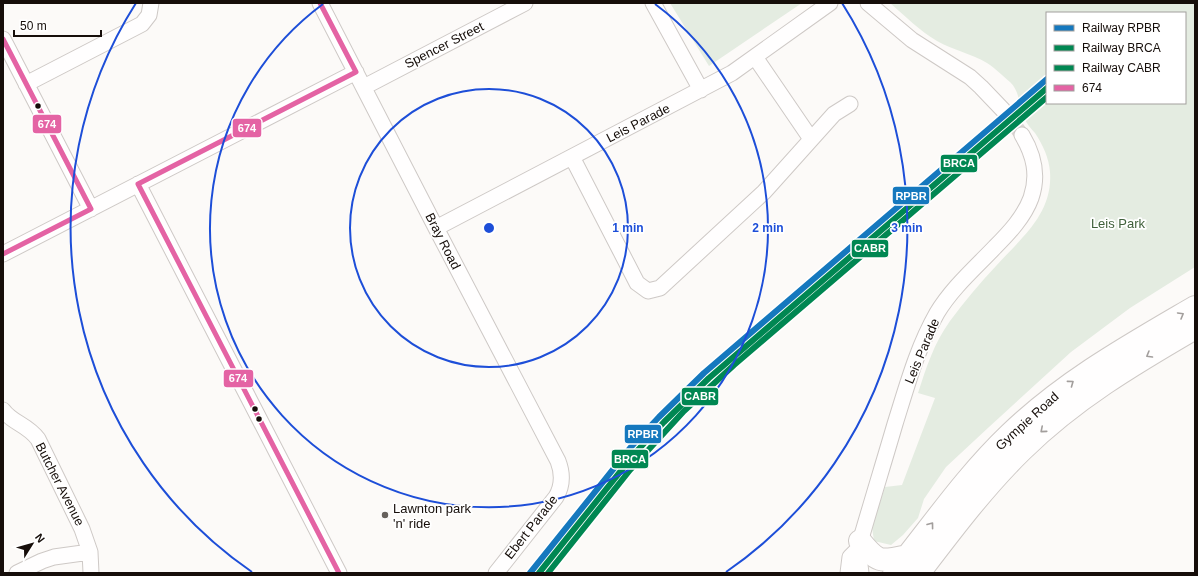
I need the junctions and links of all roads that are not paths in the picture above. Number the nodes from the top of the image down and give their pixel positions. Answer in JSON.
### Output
{"nodes":[{"id":1,"x":151,"y":3,"type":"edge"},
{"id":2,"x":320,"y":3,"type":"edge"},
{"id":3,"x":525,"y":3,"type":"edge"},
{"id":4,"x":653,"y":3,"type":"edge"},
{"id":5,"x":830,"y":3,"type":"edge"},
{"id":6,"x":868,"y":3,"type":"edge"},
{"id":7,"x":3,"y":39,"type":"edge"},
{"id":8,"x":755,"y":57,"type":"junction"},
{"id":9,"x":356,"y":72,"type":"junction"},
{"id":10,"x":26,"y":84,"type":"junction"},
{"id":11,"x":364,"y":86,"type":"junction"},
{"id":12,"x":701,"y":90,"type":"junction"},
{"id":13,"x":850,"y":104,"type":"dead end"},
{"id":14,"x":1003,"y":110,"type":"tunnel mouth"},
{"id":15,"x":1022,"y":135,"type":"tunnel mouth"},
{"id":16,"x":811,"y":139,"type":"junction"},
{"id":17,"x":572,"y":157,"type":"junction"},
{"id":18,"x":138,"y":184,"type":"junction"},
{"id":19,"x":91,"y":209,"type":"junction"},
{"id":20,"x":436,"y":228,"type":"junction"},
{"id":21,"x":3,"y":254,"type":"edge"},
{"id":22,"x":1195,"y":307,"type":"edge"},
{"id":23,"x":1195,"y":328,"type":"edge"},
{"id":24,"x":5,"y":415,"type":"edge"},
{"id":25,"x":562,"y":479,"type":"joint"},
{"id":26,"x":859,"y":545,"type":"junction"},
{"id":27,"x":90,"y":552,"type":"junction"},
{"id":28,"x":913,"y":565,"type":"edge"},
{"id":29,"x":17,"y":573,"type":"edge"},
{"id":30,"x":91,"y":573,"type":"edge"},
{"id":31,"x":338,"y":573,"type":"edge"},
{"id":32,"x":496,"y":573,"type":"edge"},
{"id":33,"x":848,"y":573,"type":"edge"},
{"id":34,"x":861,"y":573,"type":"edge"},
{"id":35,"x":894,"y":573,"type":"edge"}],
"edges":[{"from":1,"to":10,"type":"street"},
{"from":2,"to":9,"type":"street","name":"Bray Road"},
{"from":3,"to":11,"type":"street","name":"Spencer Street"},
{"from":4,"to":12,"type":"street"},
{"from":5,"to":8,"type":"street","name":"Leis Parade"},
{"from":6,"to":14,"type":"street"},
{"from":7,"to":10,"type":"street"},
{"from":8,"to":12,"type":"street","name":"Leis Parade"},
{"from":8,"to":16,"type":"street"},
{"from":9,"to":11,"type":"street","name":"Bray Road"},
{"from":9,"to":18,"type":"street"},
{"from":10,"to":19,"type":"street"},
{"from":11,"to":20,"type":"street","name":"Bray Road"},
{"from":12,"to":17,"type":"street","name":"Leis Parade"},
{"from":13,"to":16,"type":"street"},
{"from":15,"to":26,"type":"street","name":"Leis Parade"},
{"from":16,"to":17,"type":"street"},
{"from":17,"to":20,"type":"street","name":"Leis Parade"},
{"from":18,"to":19,"type":"street"},
{"from":18,"to":31,"type":"street"},
{"from":19,"to":21,"type":"street"},
{"from":20,"to":25,"type":"street","name":"Bray Road"},
{"from":28,"to":22,"type":"highway","name":"Gympie Road","one_way":true},
{"from":23,"to":28,"type":"highway","name":"Gympie Road","one_way":true},
{"from":24,"to":27,"type":"street","name":"Butcher Avenue"},
{"from":25,"to":32,"type":"street","name":"Ebert Parade"},
{"from":26,"to":28,"type":"highway"},
{"from":26,"to":33,"type":"street","name":"Leis Parade"},
{"from":26,"to":34,"type":"street","name":"Leis Parade"},
{"from":27,"to":29,"type":"street"},
{"from":27,"to":30,"type":"street","name":"Butcher Avenue"},
{"from":28,"to":35,"type":"highway","name":"Gympie Road"}]}
